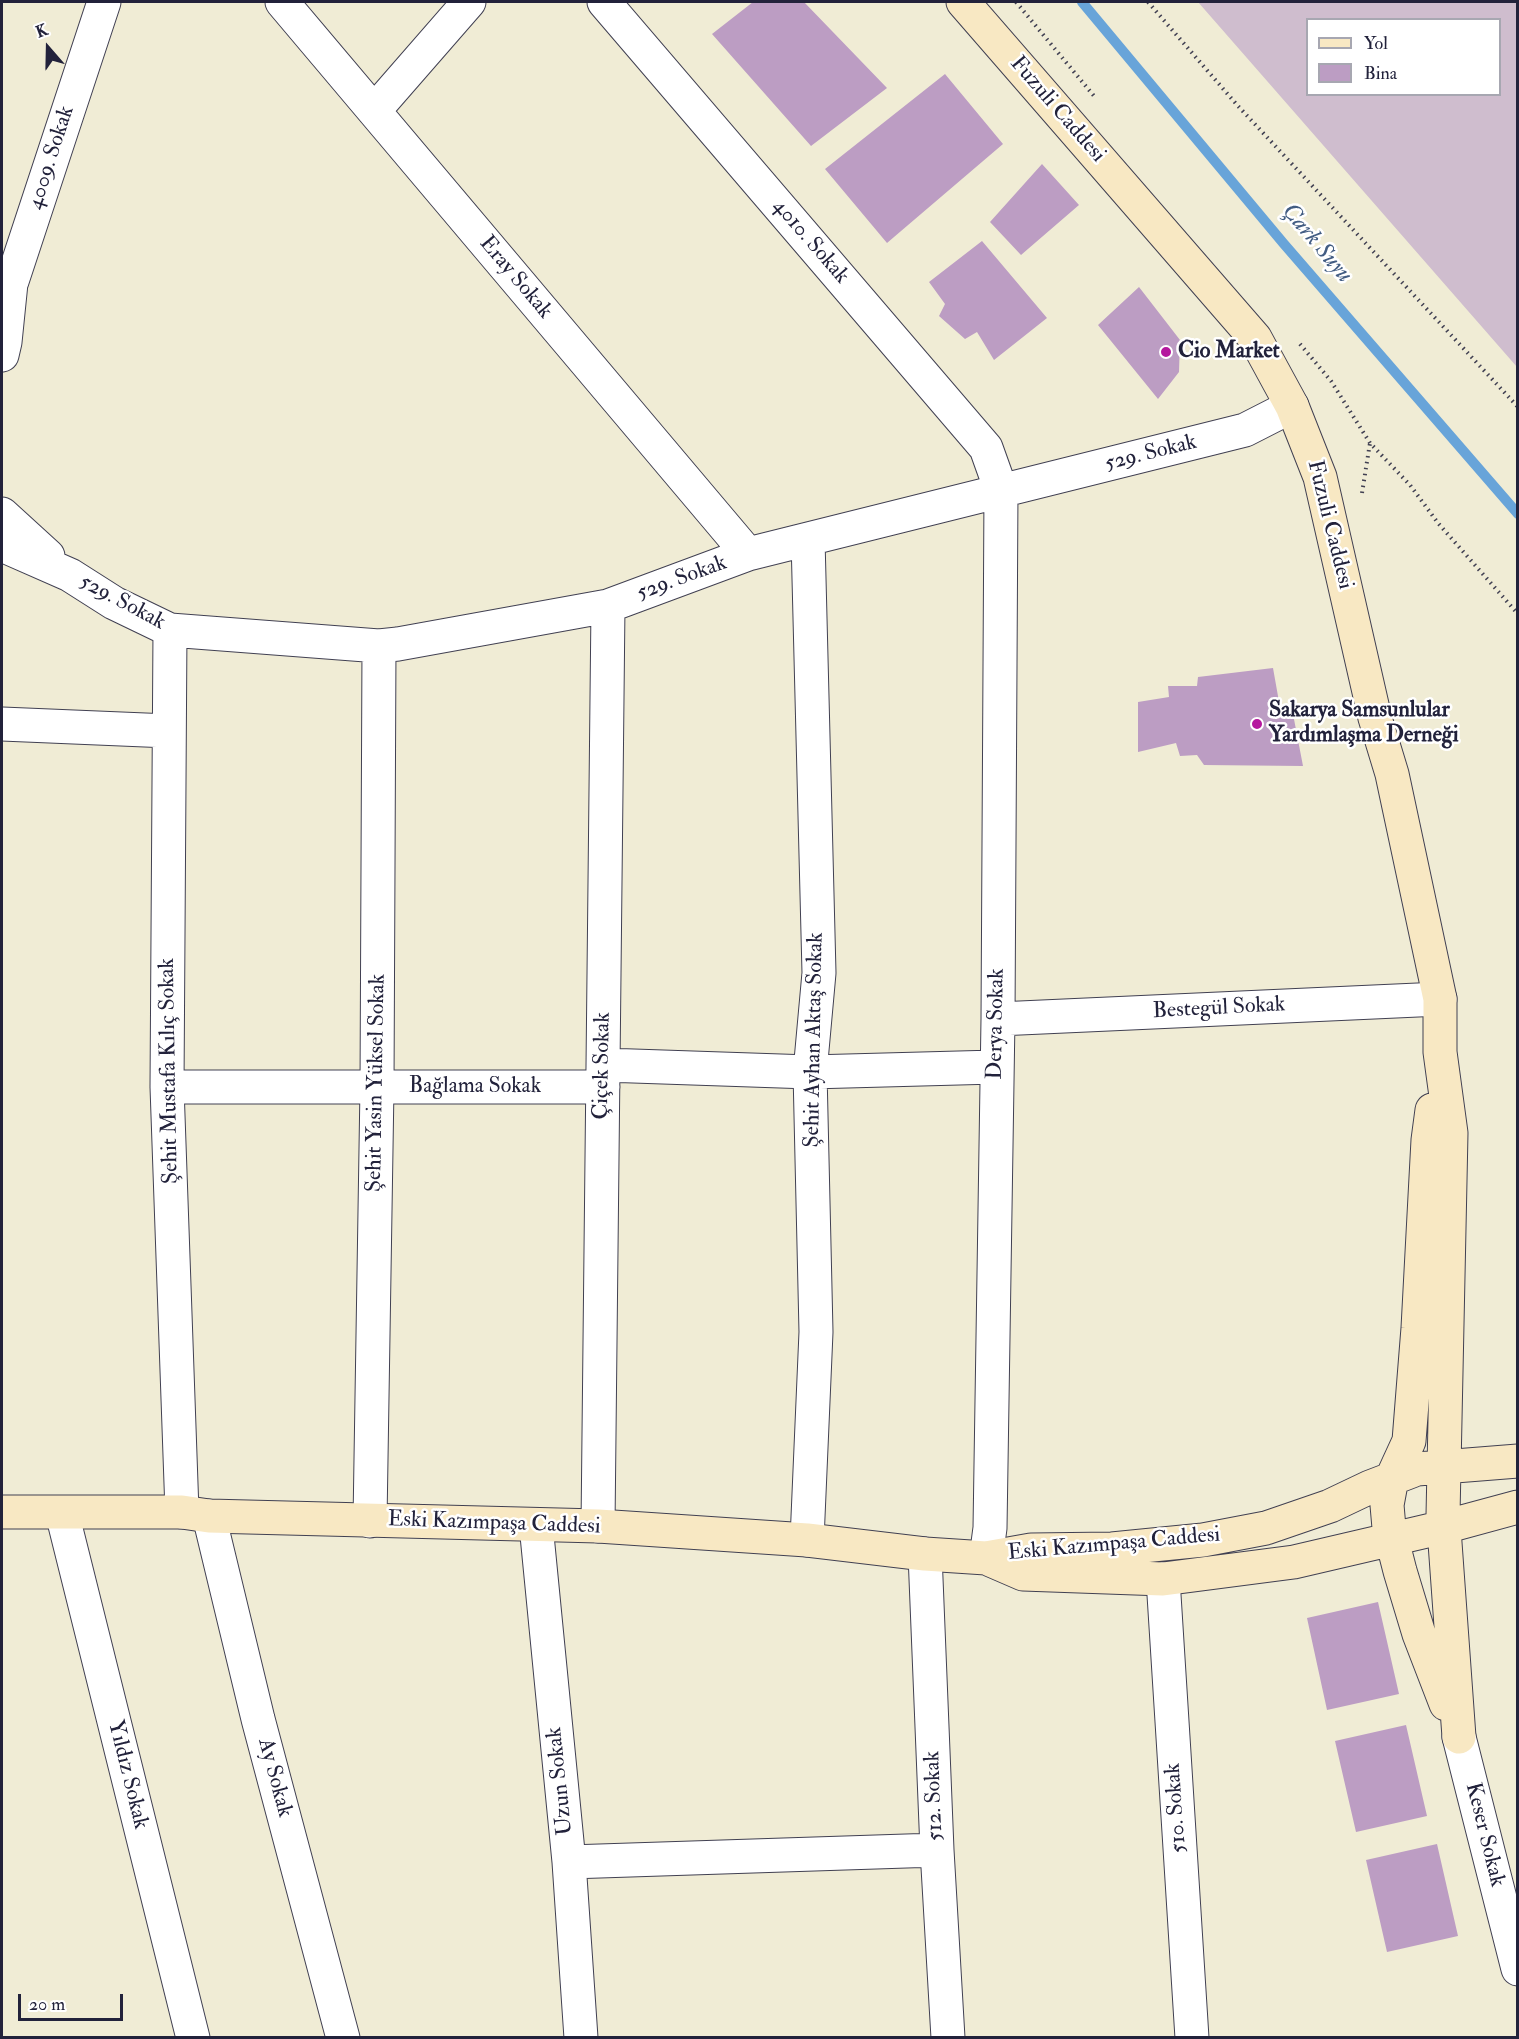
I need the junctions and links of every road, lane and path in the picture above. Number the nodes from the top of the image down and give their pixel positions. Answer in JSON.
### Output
{"nodes":[{"id":1,"x":104,"y":2,"type":"edge"},
{"id":2,"x":282,"y":2,"type":"edge"},
{"id":3,"x":470,"y":2,"type":"edge"},
{"id":4,"x":604,"y":2,"type":"edge"},
{"id":5,"x":963,"y":2,"type":"edge"},
{"id":6,"x":1148,"y":2,"type":"edge"},
{"id":7,"x":374,"y":111,"type":"junction"},
{"id":8,"x":7,"y":293,"type":"edge"},
{"id":9,"x":2,"y":355,"type":"edge"},
{"id":10,"x":1292,"y":406,"type":"junction"},
{"id":11,"x":1518,"y":407,"type":"edge"},
{"id":12,"x":1370,"y":443,"type":"dead end"},
{"id":13,"x":1001,"y":490,"type":"junction"},
{"id":14,"x":2,"y":514,"type":"edge"},
{"id":15,"x":808,"y":539,"type":"junction"},
{"id":16,"x":2,"y":545,"type":"edge"},
{"id":17,"x":748,"y":554,"type":"junction"},
{"id":18,"x":70,"y":575,"type":"junction"},
{"id":19,"x":608,"y":606,"type":"junction"},
{"id":20,"x":1518,"y":614,"type":"edge"},
{"id":21,"x":170,"y":630,"type":"junction"},
{"id":22,"x":379,"y":646,"type":"junction"},
{"id":23,"x":2,"y":724,"type":"edge"},
{"id":24,"x":169,"y":731,"type":"junction"},
{"id":25,"x":1440,"y":999,"type":"junction"},
{"id":26,"x":998,"y":1019,"type":"junction"},
{"id":27,"x":1440,"y":1052,"type":"junction"},
{"id":28,"x":996,"y":1067,"type":"junction"},
{"id":29,"x":810,"y":1072,"type":"junction"},
{"id":30,"x":603,"y":1076,"type":"junction"},
{"id":31,"x":167,"y":1087,"type":"junction"},
{"id":32,"x":377,"y":1087,"type":"junction"},
{"id":33,"x":1518,"y":1461,"type":"edge"},
{"id":34,"x":1445,"y":1467,"type":"junction"},
{"id":35,"x":1392,"y":1478,"type":"junction"},
{"id":36,"x":1518,"y":1507,"type":"edge"},
{"id":37,"x":2,"y":1512,"type":"edge"},
{"id":38,"x":62,"y":1513,"type":"junction"},
{"id":39,"x":196,"y":1514,"type":"junction"},
{"id":40,"x":370,"y":1521,"type":"junction"},
{"id":41,"x":536,"y":1525,"type":"junction"},
{"id":42,"x":598,"y":1526,"type":"junction"},
{"id":43,"x":1444,"y":1527,"type":"junction"},
{"id":44,"x":807,"y":1540,"type":"junction"},
{"id":45,"x":1392,"y":1540,"type":"junction"},
{"id":46,"x":925,"y":1554,"type":"junction"},
{"id":47,"x":986,"y":1558,"type":"junction"},
{"id":48,"x":1163,"y":1579,"type":"junction"},
{"id":49,"x":1459,"y":1737,"type":"junction"},
{"id":50,"x":937,"y":1850,"type":"junction"},
{"id":51,"x":1504,"y":1857,"type":"edge"},
{"id":52,"x":569,"y":1862,"type":"junction"},
{"id":53,"x":1518,"y":1969,"type":"edge"},
{"id":54,"x":193,"y":2037,"type":"edge"},
{"id":55,"x":343,"y":2037,"type":"edge"},
{"id":56,"x":581,"y":2037,"type":"edge"},
{"id":57,"x":948,"y":2037,"type":"edge"},
{"id":58,"x":1192,"y":2037,"type":"edge"}],
"edges":[{"from":1,"to":8,"type":"street","name":"4009. Sokak"},
{"from":2,"to":7,"type":"street","name":"Eray Sokak"},
{"from":3,"to":7,"type":"street"},
{"from":4,"to":13,"type":"street","name":"4010. Sokak"},
{"from":5,"to":10,"type":"street","name":"Fuzuli Caddesi"},
{"from":6,"to":11,"type":"path"},
{"from":7,"to":17,"type":"street","name":"Eray Sokak"},
{"from":8,"to":9,"type":"street","name":"4009. Sokak"},
{"from":10,"to":13,"type":"street","name":"529. Sokak"},
{"from":10,"to":25,"type":"street","name":"Fuzuli Caddesi"},
{"from":12,"to":20,"type":"path"},
{"from":13,"to":15,"type":"street","name":"529. Sokak"},
{"from":13,"to":26,"type":"street","name":"Derya Sokak"},
{"from":14,"to":18,"type":"street","name":"529. Sokak"},
{"from":15,"to":17,"type":"street","name":"529. Sokak"},
{"from":15,"to":29,"type":"street","name":"Şehit Ayhan Aktaş Sokak"},
{"from":16,"to":18,"type":"street","name":"529. Sokak"},
{"from":17,"to":19,"type":"street","name":"529. Sokak"},
{"from":18,"to":21,"type":"street","name":"529. Sokak"},
{"from":19,"to":22,"type":"street","name":"529. Sokak"},
{"from":19,"to":30,"type":"street","name":"Çiçek Sokak"},
{"from":21,"to":22,"type":"street","name":"529. Sokak"},
{"from":21,"to":24,"type":"street","name":"Şehit Mustafa Kılıç Sokak"},
{"from":22,"to":32,"type":"street","name":"Şehit Yasin Yüksel Sokak"},
{"from":23,"to":24,"type":"street"},
{"from":24,"to":31,"type":"street","name":"Şehit Mustafa Kılıç Sokak"},
{"from":25,"to":26,"type":"street","name":"Bestegül Sokak"},
{"from":25,"to":27,"type":"street","name":"Fuzuli Caddesi"},
{"from":26,"to":28,"type":"street","name":"Derya Sokak"},
{"from":27,"to":34,"type":"street"},
{"from":27,"to":35,"type":"street"},
{"from":28,"to":29,"type":"street","name":"Bağlama Sokak"},
{"from":28,"to":47,"type":"street","name":"Derya Sokak"},
{"from":29,"to":30,"type":"street","name":"Bağlama Sokak"},
{"from":29,"to":44,"type":"street","name":"Şehit Ayhan Aktaş Sokak"},
{"from":30,"to":32,"type":"street","name":"Bağlama Sokak"},
{"from":30,"to":42,"type":"street","name":"Çiçek Sokak"},
{"from":31,"to":32,"type":"street","name":"Bağlama Sokak"},
{"from":31,"to":39,"type":"street","name":"Şehit Mustafa Kılıç Sokak"},
{"from":32,"to":40,"type":"street","name":"Şehit Yasin Yüksel Sokak"},
{"from":33,"to":34,"type":"street","name":"Eski Kazımpaşa Caddesi"},
{"from":34,"to":35,"type":"street","name":"Eski Kazımpaşa Caddesi"},
{"from":34,"to":43,"type":"street"},
{"from":35,"to":45,"type":"street"},
{"from":35,"to":47,"type":"street","name":"Eski Kazımpaşa Caddesi"},
{"from":36,"to":43,"type":"street","name":"Eski Kazımpaşa Caddesi"},
{"from":37,"to":38,"type":"street","name":"Eski Kazımpaşa Caddesi"},
{"from":38,"to":39,"type":"street","name":"Eski Kazımpaşa Caddesi"},
{"from":38,"to":54,"type":"street","name":"Yıldız Sokak"},
{"from":39,"to":40,"type":"street","name":"Eski Kazımpaşa Caddesi"},
{"from":39,"to":55,"type":"street","name":"Ay Sokak"},
{"from":40,"to":41,"type":"street","name":"Eski Kazımpaşa Caddesi"},
{"from":41,"to":42,"type":"street","name":"Eski Kazımpaşa Caddesi"},
{"from":41,"to":52,"type":"street","name":"Uzun Sokak"},
{"from":42,"to":44,"type":"street","name":"Eski Kazımpaşa Caddesi"},
{"from":43,"to":45,"type":"street","name":"Eski Kazımpaşa Caddesi"},
{"from":43,"to":49,"type":"street"},
{"from":44,"to":46,"type":"street","name":"Eski Kazımpaşa Caddesi"},
{"from":45,"to":48,"type":"street","name":"Eski Kazımpaşa Caddesi"},
{"from":45,"to":49,"type":"street"},
{"from":46,"to":47,"type":"street","name":"Eski Kazımpaşa Caddesi"},
{"from":46,"to":50,"type":"street","name":"512. Sokak"},
{"from":47,"to":48,"type":"street","name":"Eski Kazımpaşa Caddesi"},
{"from":48,"to":58,"type":"street","name":"510. Sokak"},
{"from":49,"to":51,"type":"street","name":"Keser Sokak"},
{"from":50,"to":52,"type":"street"},
{"from":50,"to":57,"type":"street","name":"512. Sokak"},
{"from":51,"to":53,"type":"street","name":"Keser Sokak"},
{"from":52,"to":56,"type":"street","name":"Uzun Sokak"}]}
